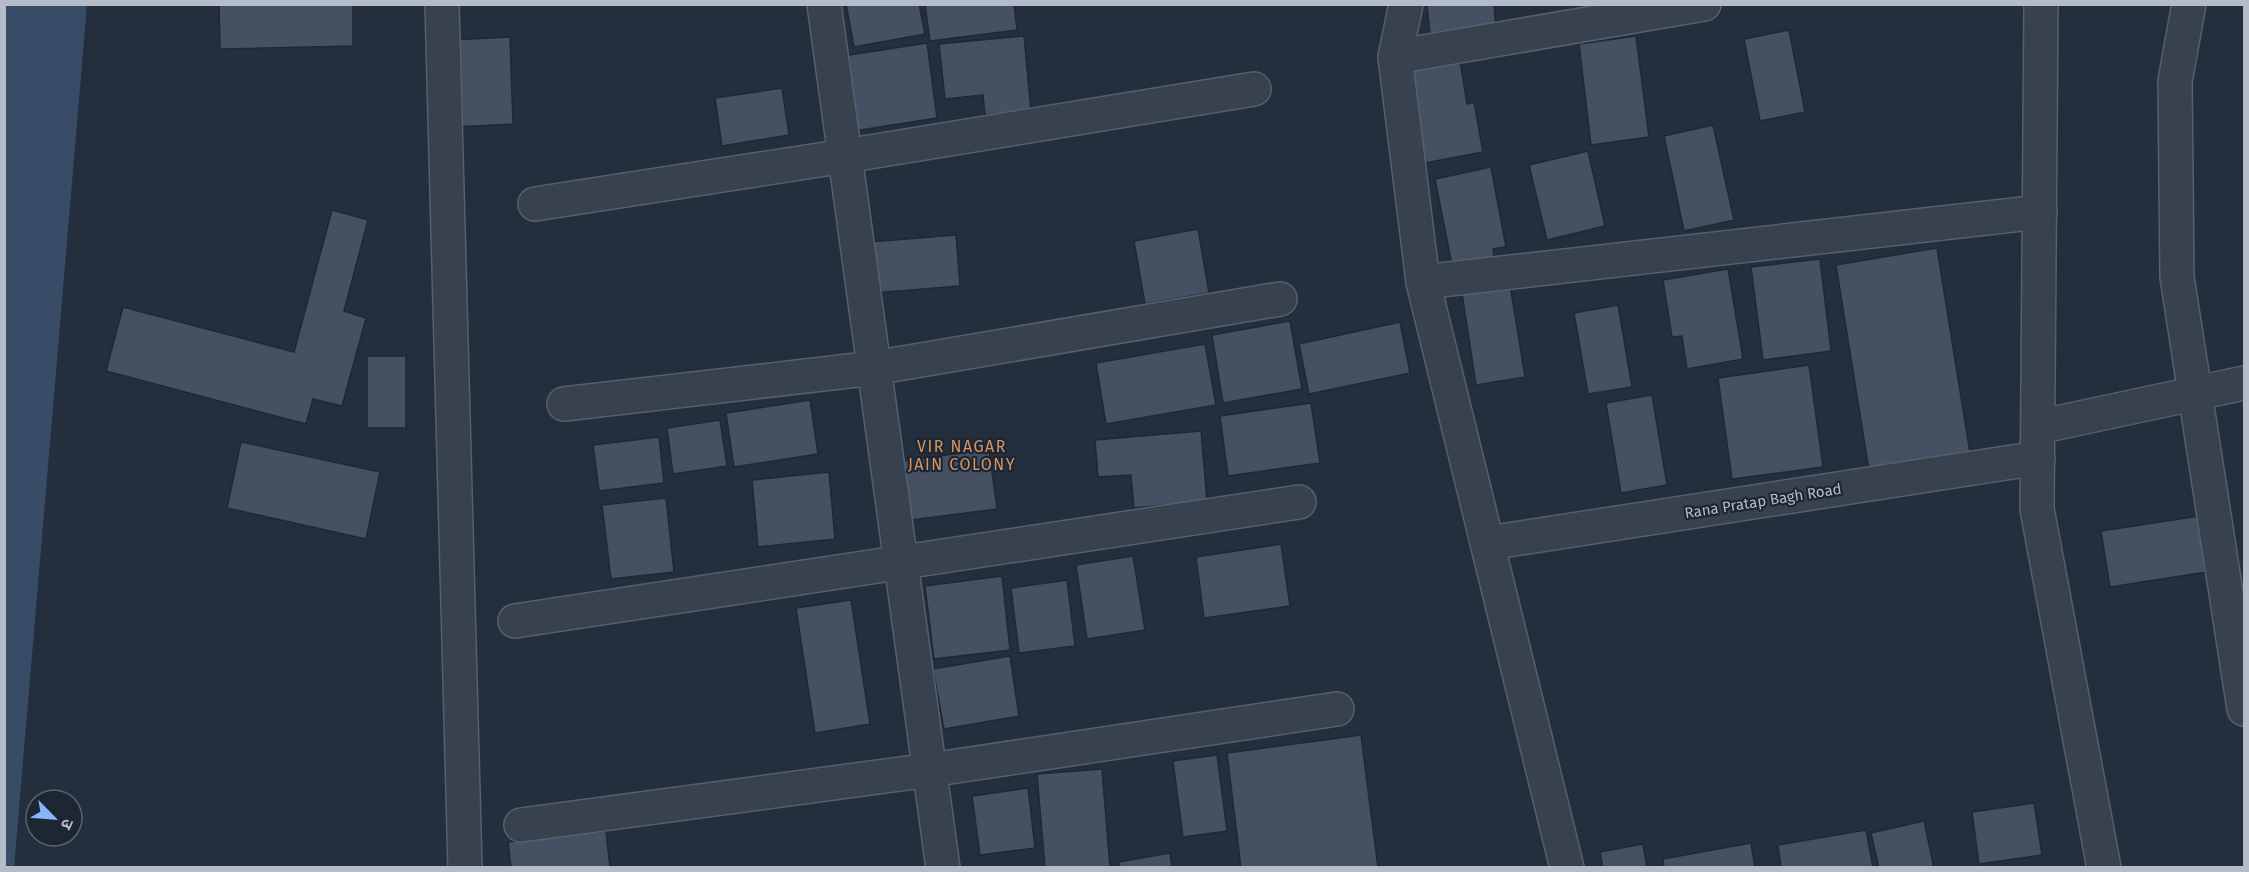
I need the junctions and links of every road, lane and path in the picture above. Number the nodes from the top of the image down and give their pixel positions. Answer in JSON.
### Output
{"nodes":[{"id":1,"x":442,"y":4,"type":"edge"},
{"id":2,"x":824,"y":4,"type":"edge"},
{"id":3,"x":1406,"y":4,"type":"edge"},
{"id":4,"x":1704,"y":4,"type":"edge"},
{"id":5,"x":2042,"y":4,"type":"edge"},
{"id":6,"x":2189,"y":4,"type":"edge"},
{"id":7,"x":1395,"y":57,"type":"junction"},
{"id":8,"x":1254,"y":89,"type":"dead end"},
{"id":9,"x":845,"y":156,"type":"junction"},
{"id":10,"x":535,"y":204,"type":"dead end"},
{"id":11,"x":2040,"y":212,"type":"junction"},
{"id":12,"x":1423,"y":282,"type":"junction"},
{"id":13,"x":1280,"y":299,"type":"dead end"},
{"id":14,"x":874,"y":368,"type":"junction"},
{"id":15,"x":2244,"y":383,"type":"edge"},
{"id":16,"x":2195,"y":393,"type":"junction"},
{"id":17,"x":564,"y":404,"type":"dead end"},
{"id":18,"x":2038,"y":442,"type":"junction"},
{"id":19,"x":1299,"y":502,"type":"dead end"},
{"id":20,"x":1488,"y":543,"type":"junction"},
{"id":21,"x":901,"y":562,"type":"junction"},
{"id":22,"x":515,"y":621,"type":"dead end"},
{"id":23,"x":1336,"y":709,"type":"dead end"},
{"id":24,"x":2244,"y":709,"type":"edge"},
{"id":25,"x":930,"y":770,"type":"junction"},
{"id":26,"x":521,"y":825,"type":"dead end"},
{"id":27,"x":465,"y":867,"type":"edge"},
{"id":28,"x":944,"y":867,"type":"edge"},
{"id":29,"x":1567,"y":867,"type":"edge"},
{"id":30,"x":2104,"y":867,"type":"edge"}],
"edges":[{"from":1,"to":27,"type":"street"},
{"from":2,"to":9,"type":"street"},
{"from":3,"to":7,"type":"street"},
{"from":4,"to":7,"type":"street"},
{"from":5,"to":11,"type":"street"},
{"from":6,"to":16,"type":"street"},
{"from":7,"to":12,"type":"street"},
{"from":8,"to":9,"type":"street"},
{"from":9,"to":10,"type":"street"},
{"from":9,"to":14,"type":"street"},
{"from":11,"to":12,"type":"street"},
{"from":11,"to":18,"type":"street"},
{"from":12,"to":20,"type":"street"},
{"from":13,"to":14,"type":"street"},
{"from":14,"to":17,"type":"street"},
{"from":14,"to":21,"type":"street"},
{"from":15,"to":16,"type":"street","name":"Rana Pratap Bagh Road"},
{"from":16,"to":18,"type":"street","name":"Rana Pratap Bagh Road"},
{"from":16,"to":24,"type":"street"},
{"from":18,"to":20,"type":"street","name":"Rana Pratap Bagh Road"},
{"from":18,"to":30,"type":"street"},
{"from":19,"to":21,"type":"street"},
{"from":20,"to":29,"type":"street"},
{"from":21,"to":22,"type":"street"},
{"from":21,"to":25,"type":"street"},
{"from":23,"to":25,"type":"street"},
{"from":25,"to":26,"type":"street"},
{"from":25,"to":28,"type":"street"}]}
